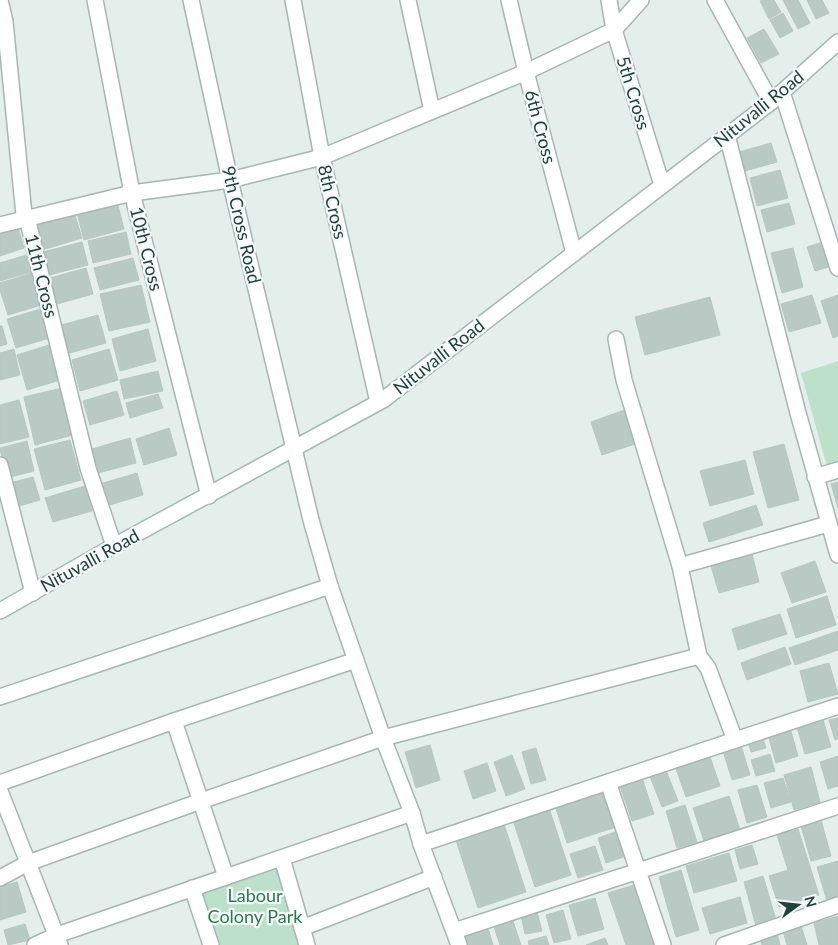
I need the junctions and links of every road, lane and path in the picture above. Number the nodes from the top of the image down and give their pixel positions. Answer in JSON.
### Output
{"nodes":[{"id":1,"x":0,"y":0,"type":"edge"},
{"id":2,"x":95,"y":0,"type":"edge"},
{"id":3,"x":191,"y":0,"type":"edge"},
{"id":4,"x":293,"y":0,"type":"edge"},
{"id":5,"x":408,"y":0,"type":"edge"},
{"id":6,"x":509,"y":0,"type":"edge"},
{"id":7,"x":609,"y":0,"type":"edge"},
{"id":8,"x":640,"y":0,"type":"edge"},
{"id":9,"x":714,"y":0,"type":"edge"},
{"id":10,"x":614,"y":30,"type":"junction"},
{"id":11,"x":838,"y":42,"type":"edge"},
{"id":12,"x":526,"y":72,"type":"junction"},
{"id":13,"x":776,"y":97,"type":"junction"},
{"id":14,"x":432,"y":112,"type":"junction"},
{"id":15,"x":727,"y":136,"type":"junction"},
{"id":16,"x":322,"y":157,"type":"junction"},
{"id":17,"x":230,"y":180,"type":"junction"},
{"id":18,"x":662,"y":185,"type":"junction"},
{"id":19,"x":132,"y":193,"type":"junction"},
{"id":20,"x":27,"y":218,"type":"junction"},
{"id":21,"x":0,"y":225,"type":"edge"},
{"id":22,"x":574,"y":253,"type":"junction"},
{"id":23,"x":838,"y":268,"type":"edge"},
{"id":24,"x":616,"y":339,"type":"dead end"},
{"id":25,"x":378,"y":402,"type":"junction"},
{"id":26,"x":293,"y":449,"type":"junction"},
{"id":27,"x":0,"y":465,"type":"edge"},
{"id":28,"x":838,"y":470,"type":"edge"},
{"id":29,"x":816,"y":476,"type":"junction"},
{"id":30,"x":209,"y":496,"type":"junction"},
{"id":31,"x":828,"y":524,"type":"junction"},
{"id":32,"x":114,"y":546,"type":"junction"},
{"id":33,"x":838,"y":555,"type":"edge"},
{"id":34,"x":680,"y":566,"type":"junction"},
{"id":35,"x":330,"y":586,"type":"junction"},
{"id":36,"x":33,"y":593,"type":"junction"},
{"id":37,"x":0,"y":611,"type":"edge"},
{"id":38,"x":700,"y":656,"type":"junction"},
{"id":39,"x":356,"y":660,"type":"junction"},
{"id":40,"x":0,"y":697,"type":"edge"},
{"id":41,"x":838,"y":706,"type":"edge"},
{"id":42,"x":174,"y":721,"type":"junction"},
{"id":43,"x":383,"y":738,"type":"junction"},
{"id":44,"x":735,"y":740,"type":"junction"},
{"id":45,"x":608,"y":782,"type":"junction"},
{"id":46,"x":0,"y":784,"type":"edge"},
{"id":47,"x":0,"y":791,"type":"edge"},
{"id":48,"x":201,"y":801,"type":"junction"},
{"id":49,"x":838,"y":806,"type":"edge"},
{"id":50,"x":412,"y":813,"type":"junction"},
{"id":51,"x":421,"y":844,"type":"junction"},
{"id":52,"x":282,"y":858,"type":"junction"},
{"id":53,"x":28,"y":863,"type":"junction"},
{"id":54,"x":638,"y":871,"type":"junction"},
{"id":55,"x":226,"y":876,"type":"junction"},
{"id":56,"x":0,"y":878,"type":"edge"},
{"id":57,"x":434,"y":878,"type":"junction"},
{"id":58,"x":192,"y":888,"type":"junction"},
{"id":59,"x":838,"y":905,"type":"edge"},
{"id":60,"x":302,"y":928,"type":"junction"},
{"id":61,"x":457,"y":938,"type":"edge"},
{"id":62,"x":58,"y":940,"type":"edge"},
{"id":63,"x":36,"y":945,"type":"edge"},
{"id":64,"x":212,"y":945,"type":"edge"},
{"id":65,"x":307,"y":945,"type":"edge"},
{"id":66,"x":663,"y":945,"type":"edge"},
{"id":67,"x":724,"y":945,"type":"edge"}],
"edges":[{"from":1,"to":20,"type":"street","name":"11th Cross"},
{"from":2,"to":19,"type":"street","name":"10th Cross"},
{"from":3,"to":17,"type":"street","name":"9th Cross Road"},
{"from":4,"to":16,"type":"street","name":"8th Cross"},
{"from":5,"to":14,"type":"street"},
{"from":6,"to":12,"type":"street","name":"6th Cross"},
{"from":7,"to":10,"type":"street","name":"5th Cross"},
{"from":8,"to":10,"type":"street"},
{"from":9,"to":13,"type":"street"},
{"from":10,"to":12,"type":"street"},
{"from":10,"to":18,"type":"street","name":"5th Cross"},
{"from":11,"to":13,"type":"street","name":"Nituvalli Road"},
{"from":12,"to":14,"type":"street"},
{"from":12,"to":22,"type":"street","name":"6th Cross"},
{"from":13,"to":15,"type":"street","name":"Nituvalli Road"},
{"from":13,"to":23,"type":"street"},
{"from":14,"to":16,"type":"street"},
{"from":15,"to":18,"type":"street","name":"Nituvalli Road"},
{"from":15,"to":29,"type":"street"},
{"from":16,"to":17,"type":"street"},
{"from":16,"to":25,"type":"street","name":"8th Cross"},
{"from":17,"to":19,"type":"street"},
{"from":17,"to":26,"type":"street","name":"9th Cross Road"},
{"from":18,"to":22,"type":"street","name":"Nituvalli Road"},
{"from":19,"to":20,"type":"street"},
{"from":19,"to":30,"type":"street","name":"10th Cross"},
{"from":20,"to":21,"type":"street"},
{"from":20,"to":32,"type":"street","name":"11th Cross"},
{"from":22,"to":25,"type":"street","name":"Nituvalli Road"},
{"from":24,"to":34,"type":"street"},
{"from":25,"to":26,"type":"street","name":"Nituvalli Road"},
{"from":26,"to":30,"type":"street","name":"Nituvalli Road"},
{"from":26,"to":35,"type":"street","name":"9th Cross Road"},
{"from":27,"to":36,"type":"street"},
{"from":28,"to":29,"type":"street"},
{"from":29,"to":31,"type":"street"},
{"from":30,"to":32,"type":"street","name":"Nituvalli Road"},
{"from":31,"to":33,"type":"street"},
{"from":31,"to":34,"type":"street"},
{"from":32,"to":36,"type":"street","name":"Nituvalli Road"},
{"from":34,"to":38,"type":"street"},
{"from":35,"to":39,"type":"street","name":"9th Cross Road"},
{"from":35,"to":40,"type":"street"},
{"from":36,"to":37,"type":"street","name":"Nituvalli Road"},
{"from":38,"to":43,"type":"street"},
{"from":38,"to":44,"type":"street"},
{"from":39,"to":42,"type":"street"},
{"from":39,"to":43,"type":"street","name":"9th Cross Road"},
{"from":41,"to":44,"type":"street"},
{"from":42,"to":46,"type":"street"},
{"from":42,"to":48,"type":"street"},
{"from":43,"to":48,"type":"street"},
{"from":43,"to":50,"type":"street","name":"9th Cross Road"},
{"from":44,"to":45,"type":"street"},
{"from":45,"to":51,"type":"street"},
{"from":45,"to":54,"type":"street"},
{"from":47,"to":53,"type":"street"},
{"from":48,"to":53,"type":"street"},
{"from":48,"to":55,"type":"street"},
{"from":49,"to":54,"type":"street"},
{"from":50,"to":51,"type":"street","name":"9th Cross Road"},
{"from":50,"to":52,"type":"street"},
{"from":51,"to":57,"type":"street","name":"9th Cross Road"},
{"from":52,"to":55,"type":"street"},
{"from":52,"to":60,"type":"street"},
{"from":53,"to":56,"type":"street"},
{"from":53,"to":62,"type":"street"},
{"from":54,"to":61,"type":"street"},
{"from":54,"to":66,"type":"street"},
{"from":55,"to":58,"type":"street"},
{"from":57,"to":60,"type":"street"},
{"from":57,"to":61,"type":"street","name":"9th Cross Road"},
{"from":58,"to":62,"type":"street"},
{"from":58,"to":64,"type":"street"},
{"from":59,"to":67,"type":"street"},
{"from":60,"to":65,"type":"street"},
{"from":62,"to":63,"type":"street"}]}
